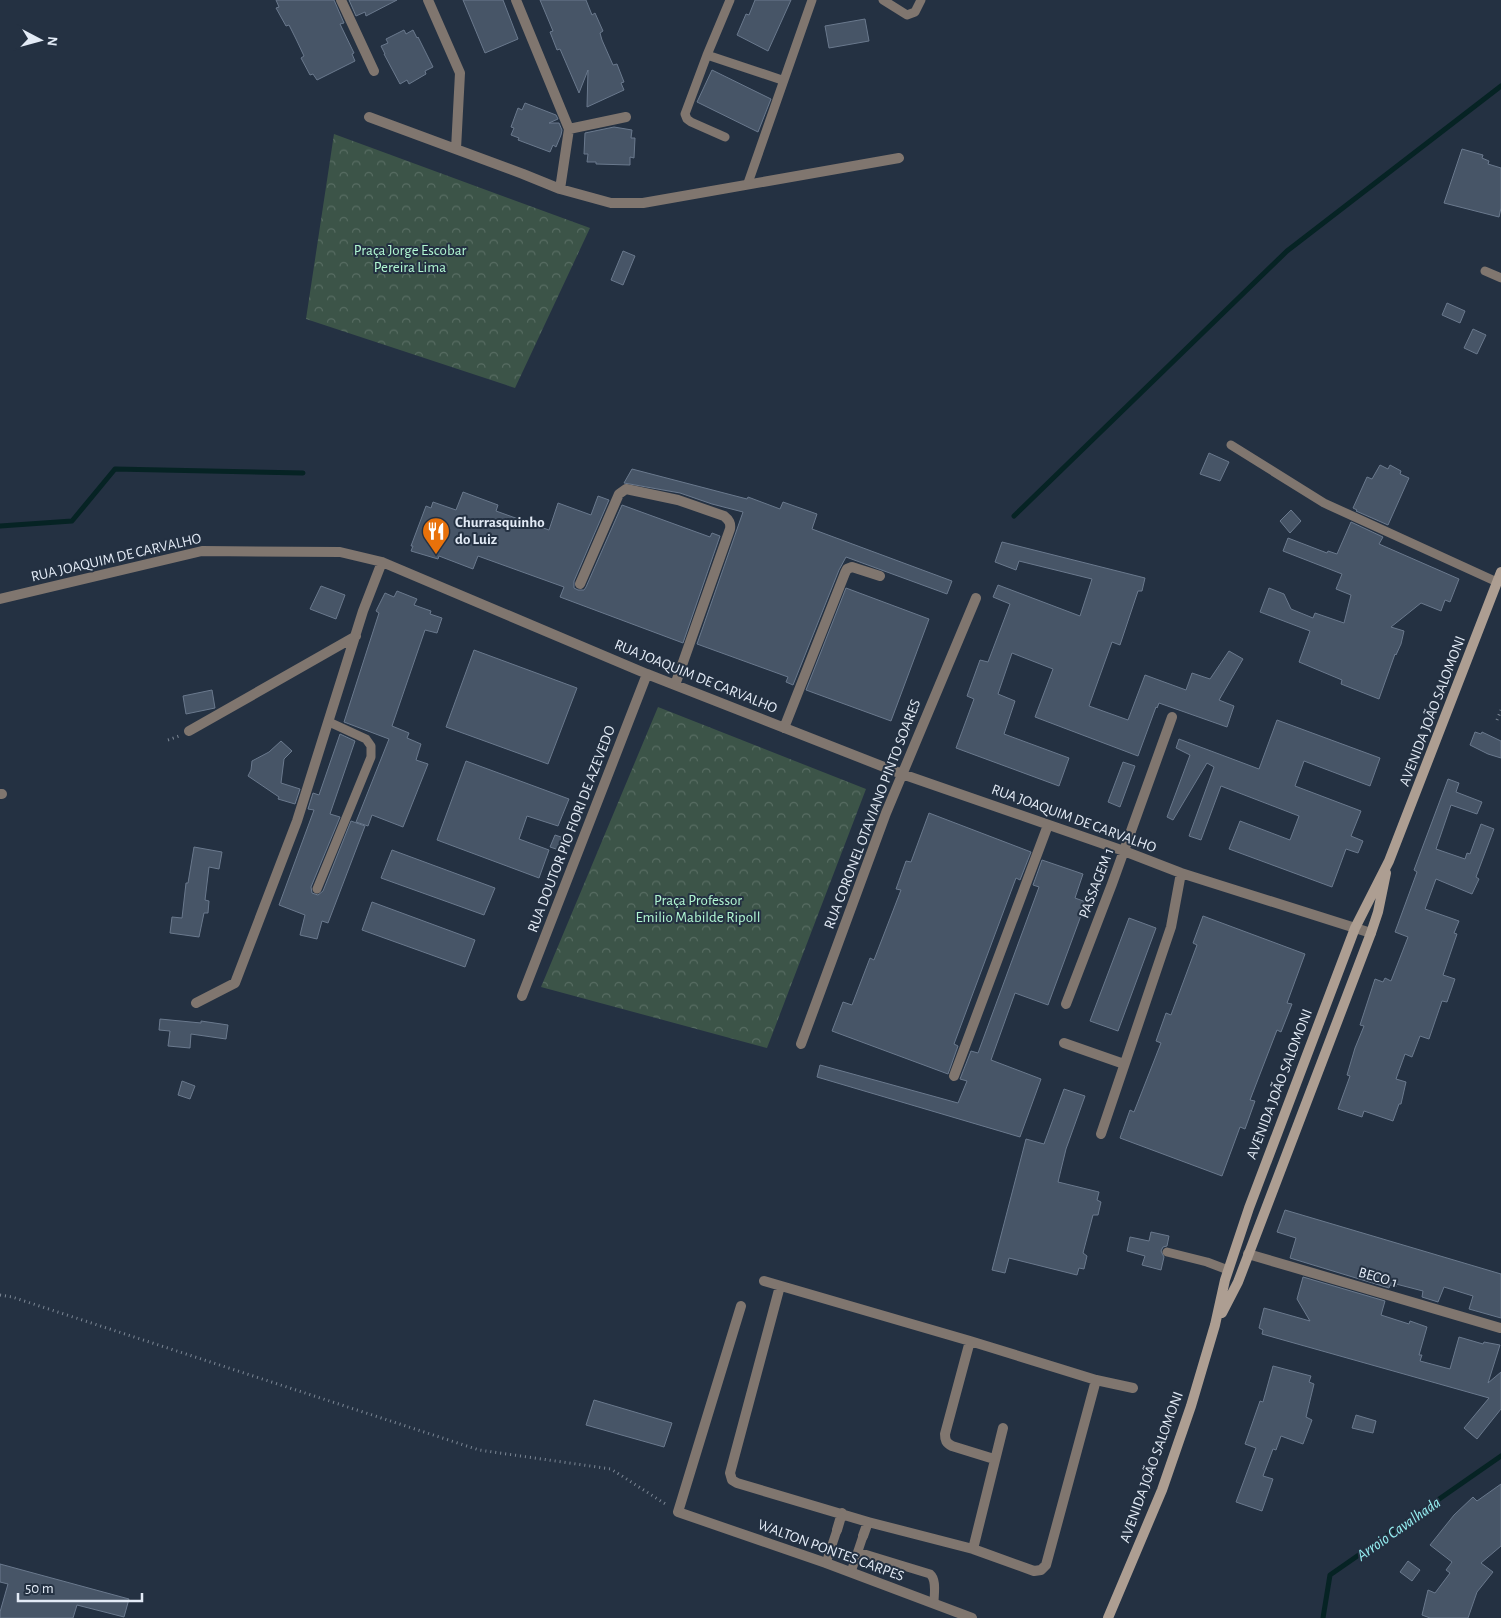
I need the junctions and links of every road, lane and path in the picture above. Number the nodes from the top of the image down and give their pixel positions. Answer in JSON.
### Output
{"nodes":[{"id":1,"x":341,"y":0,"type":"edge"},
{"id":2,"x":428,"y":0,"type":"edge"},
{"id":3,"x":516,"y":0,"type":"edge"},
{"id":4,"x":730,"y":0,"type":"edge"},
{"id":5,"x":812,"y":0,"type":"edge"},
{"id":6,"x":883,"y":0,"type":"edge"},
{"id":7,"x":920,"y":0,"type":"edge"},
{"id":8,"x":707,"y":55,"type":"junction"},
{"id":9,"x":374,"y":71,"type":"dead end"},
{"id":10,"x":782,"y":80,"type":"junction"},
{"id":11,"x":626,"y":117,"type":"dead end"},
{"id":12,"x":369,"y":118,"type":"dead end"},
{"id":13,"x":569,"y":129,"type":"junction"},
{"id":14,"x":725,"y":137,"type":"dead end"},
{"id":15,"x":456,"y":149,"type":"junction"},
{"id":16,"x":899,"y":158,"type":"dead end"},
{"id":17,"x":748,"y":184,"type":"junction"},
{"id":18,"x":560,"y":189,"type":"junction"},
{"id":19,"x":1485,"y":271,"type":"dead end"},
{"id":20,"x":1501,"y":278,"type":"edge"},
{"id":21,"x":1230,"y":445,"type":"dead end"},
{"id":22,"x":382,"y":562,"type":"junction"},
{"id":23,"x":880,"y":576,"type":"dead end"},
{"id":24,"x":1499,"y":577,"type":"edge"},
{"id":25,"x":580,"y":584,"type":"dead end"},
{"id":26,"x":976,"y":598,"type":"dead end"},
{"id":27,"x":0,"y":599,"type":"edge"},
{"id":28,"x":356,"y":636,"type":"junction"},
{"id":29,"x":647,"y":674,"type":"junction"},
{"id":30,"x":675,"y":684,"type":"junction"},
{"id":31,"x":1501,"y":710,"type":"edge"},
{"id":32,"x":1172,"y":716,"type":"dead end"},
{"id":33,"x":1497,"y":720,"type":"dead end"},
{"id":34,"x":329,"y":722,"type":"junction"},
{"id":35,"x":784,"y":728,"type":"junction"},
{"id":36,"x":189,"y":731,"type":"dead end"},
{"id":37,"x":902,"y":774,"type":"junction"},
{"id":38,"x":1048,"y":825,"type":"junction"},
{"id":39,"x":1124,"y":851,"type":"junction"},
{"id":40,"x":1389,"y":861,"type":"junction"},
{"id":41,"x":1181,"y":873,"type":"junction"},
{"id":42,"x":317,"y":890,"type":"dead end"},
{"id":43,"x":1355,"y":928,"type":"junction"},
{"id":44,"x":1370,"y":933,"type":"junction"},
{"id":45,"x":522,"y":996,"type":"dead end"},
{"id":46,"x":196,"y":1003,"type":"dead end"},
{"id":47,"x":1066,"y":1004,"type":"dead end"},
{"id":48,"x":1064,"y":1043,"type":"dead end"},
{"id":49,"x":801,"y":1044,"type":"dead end"},
{"id":50,"x":1124,"y":1064,"type":"junction"},
{"id":51,"x":954,"y":1076,"type":"dead end"},
{"id":52,"x":1100,"y":1134,"type":"dead end"},
{"id":53,"x":1167,"y":1252,"type":"dead end"},
{"id":54,"x":1248,"y":1254,"type":"junction"},
{"id":55,"x":1228,"y":1270,"type":"junction"},
{"id":56,"x":764,"y":1281,"type":"dead end"},
{"id":57,"x":780,"y":1286,"type":"junction"},
{"id":58,"x":0,"y":1295,"type":"edge"},
{"id":59,"x":741,"y":1306,"type":"dead end"},
{"id":60,"x":1215,"y":1325,"type":"junction"},
{"id":61,"x":1500,"y":1328,"type":"edge"},
{"id":62,"x":970,"y":1341,"type":"junction"},
{"id":63,"x":1096,"y":1380,"type":"junction"},
{"id":64,"x":1133,"y":1388,"type":"dead end"},
{"id":65,"x":1003,"y":1428,"type":"dead end"},
{"id":66,"x":994,"y":1459,"type":"junction"},
{"id":67,"x":678,"y":1512,"type":"junction"},
{"id":68,"x":842,"y":1513,"type":"junction"},
{"id":69,"x":868,"y":1522,"type":"junction"},
{"id":70,"x":837,"y":1530,"type":"joint"},
{"id":71,"x":863,"y":1536,"type":"joint"},
{"id":72,"x":973,"y":1549,"type":"junction"},
{"id":73,"x":858,"y":1552,"type":"junction"},
{"id":74,"x":826,"y":1563,"type":"junction"},
{"id":75,"x":851,"y":1572,"type":"junction"},
{"id":76,"x":934,"y":1603,"type":"junction"},
{"id":77,"x":972,"y":1618,"type":"edge"},
{"id":78,"x":1108,"y":1618,"type":"edge"}],
"edges":[{"from":1,"to":9,"type":"street"},
{"from":2,"to":15,"type":"street"},
{"from":3,"to":13,"type":"street"},
{"from":4,"to":8,"type":"lane"},
{"from":5,"to":10,"type":"lane"},
{"from":6,"to":7,"type":"lane"},
{"from":8,"to":10,"type":"lane"},
{"from":8,"to":14,"type":"lane"},
{"from":10,"to":17,"type":"lane"},
{"from":11,"to":13,"type":"street"},
{"from":12,"to":15,"type":"street"},
{"from":13,"to":18,"type":"street"},
{"from":15,"to":18,"type":"street"},
{"from":16,"to":17,"type":"street"},
{"from":17,"to":18,"type":"street"},
{"from":19,"to":20,"type":"lane"},
{"from":21,"to":24,"type":"lane"},
{"from":22,"to":27,"type":"street","name":"RUA JOAQUIM DE CARVALHO"},
{"from":22,"to":28,"type":"street"},
{"from":22,"to":29,"type":"street","name":"RUA JOAQUIM DE CARVALHO"},
{"from":23,"to":35,"type":"street"},
{"from":24,"to":40,"type":"main road","name":"AVENIDA JOÃO SALOMONI"},
{"from":25,"to":30,"type":"street"},
{"from":26,"to":37,"type":"street","name":"RUA CORONEL OTAVIANO PINTO SOARES"},
{"from":28,"to":34,"type":"street"},
{"from":28,"to":36,"type":"street"},
{"from":29,"to":30,"type":"street","name":"RUA JOAQUIM DE CARVALHO"},
{"from":29,"to":45,"type":"street","name":"RUA DOUTOR PIO FIORI DE AZEVEDO"},
{"from":30,"to":35,"type":"street","name":"RUA JOAQUIM DE CARVALHO"},
{"from":31,"to":33,"type":"path"},
{"from":32,"to":39,"type":"street","name":"PASSAGEM 1"},
{"from":34,"to":42,"type":"lane"},
{"from":34,"to":46,"type":"street"},
{"from":35,"to":37,"type":"street","name":"RUA JOAQUIM DE CARVALHO"},
{"from":37,"to":38,"type":"street","name":"RUA JOAQUIM DE CARVALHO"},
{"from":37,"to":49,"type":"street","name":"RUA CORONEL OTAVIANO PINTO SOARES"},
{"from":38,"to":39,"type":"street","name":"RUA JOAQUIM DE CARVALHO"},
{"from":38,"to":51,"type":"street"},
{"from":39,"to":41,"type":"street","name":"RUA JOAQUIM DE CARVALHO"},
{"from":39,"to":47,"type":"street","name":"PASSAGEM 1"},
{"from":40,"to":43,"type":"main road","name":"AVENIDA JOÃO SALOMONI"},
{"from":40,"to":44,"type":"main road","name":"AVENIDA JOÃO SALOMONI"},
{"from":41,"to":43,"type":"street","name":"RUA JOAQUIM DE CARVALHO"},
{"from":41,"to":50,"type":"street"},
{"from":43,"to":44,"type":"street","name":"RUA JOAQUIM DE CARVALHO"},
{"from":43,"to":55,"type":"main road","name":"AVENIDA JOÃO SALOMONI"},
{"from":44,"to":54,"type":"main road","name":"AVENIDA JOÃO SALOMONI"},
{"from":48,"to":50,"type":"street"},
{"from":50,"to":52,"type":"street"},
{"from":53,"to":55,"type":"lane"},
{"from":54,"to":60,"type":"main road","name":"AVENIDA JOÃO SALOMONI"},
{"from":54,"to":61,"type":"street","name":"BECO 1"},
{"from":55,"to":60,"type":"main road","name":"AVENIDA JOÃO SALOMONI"},
{"from":56,"to":57,"type":"street"},
{"from":57,"to":62,"type":"street"},
{"from":57,"to":68,"type":"street"},
{"from":58,"to":67,"type":"path"},
{"from":59,"to":67,"type":"street"},
{"from":60,"to":78,"type":"main road","name":"AVENIDA JOÃO SALOMONI"},
{"from":62,"to":63,"type":"street"},
{"from":62,"to":66,"type":"street"},
{"from":63,"to":64,"type":"street"},
{"from":63,"to":72,"type":"street"},
{"from":65,"to":66,"type":"street"},
{"from":66,"to":72,"type":"street"},
{"from":67,"to":74,"type":"street","name":"WALTON PONTES CARPES"},
{"from":68,"to":69,"type":"street"},
{"from":68,"to":70,"type":"street"},
{"from":69,"to":71,"type":"street"},
{"from":69,"to":72,"type":"street"},
{"from":70,"to":74,"type":"lane"},
{"from":71,"to":73,"type":"lane"},
{"from":73,"to":75,"type":"lane"},
{"from":73,"to":76,"type":"lane"},
{"from":74,"to":75,"type":"street","name":"WALTON PONTES CARPES"},
{"from":75,"to":76,"type":"street","name":"WALTON PONTES CARPES"},
{"from":76,"to":77,"type":"street","name":"WALTON PONTES CARPES"}]}
